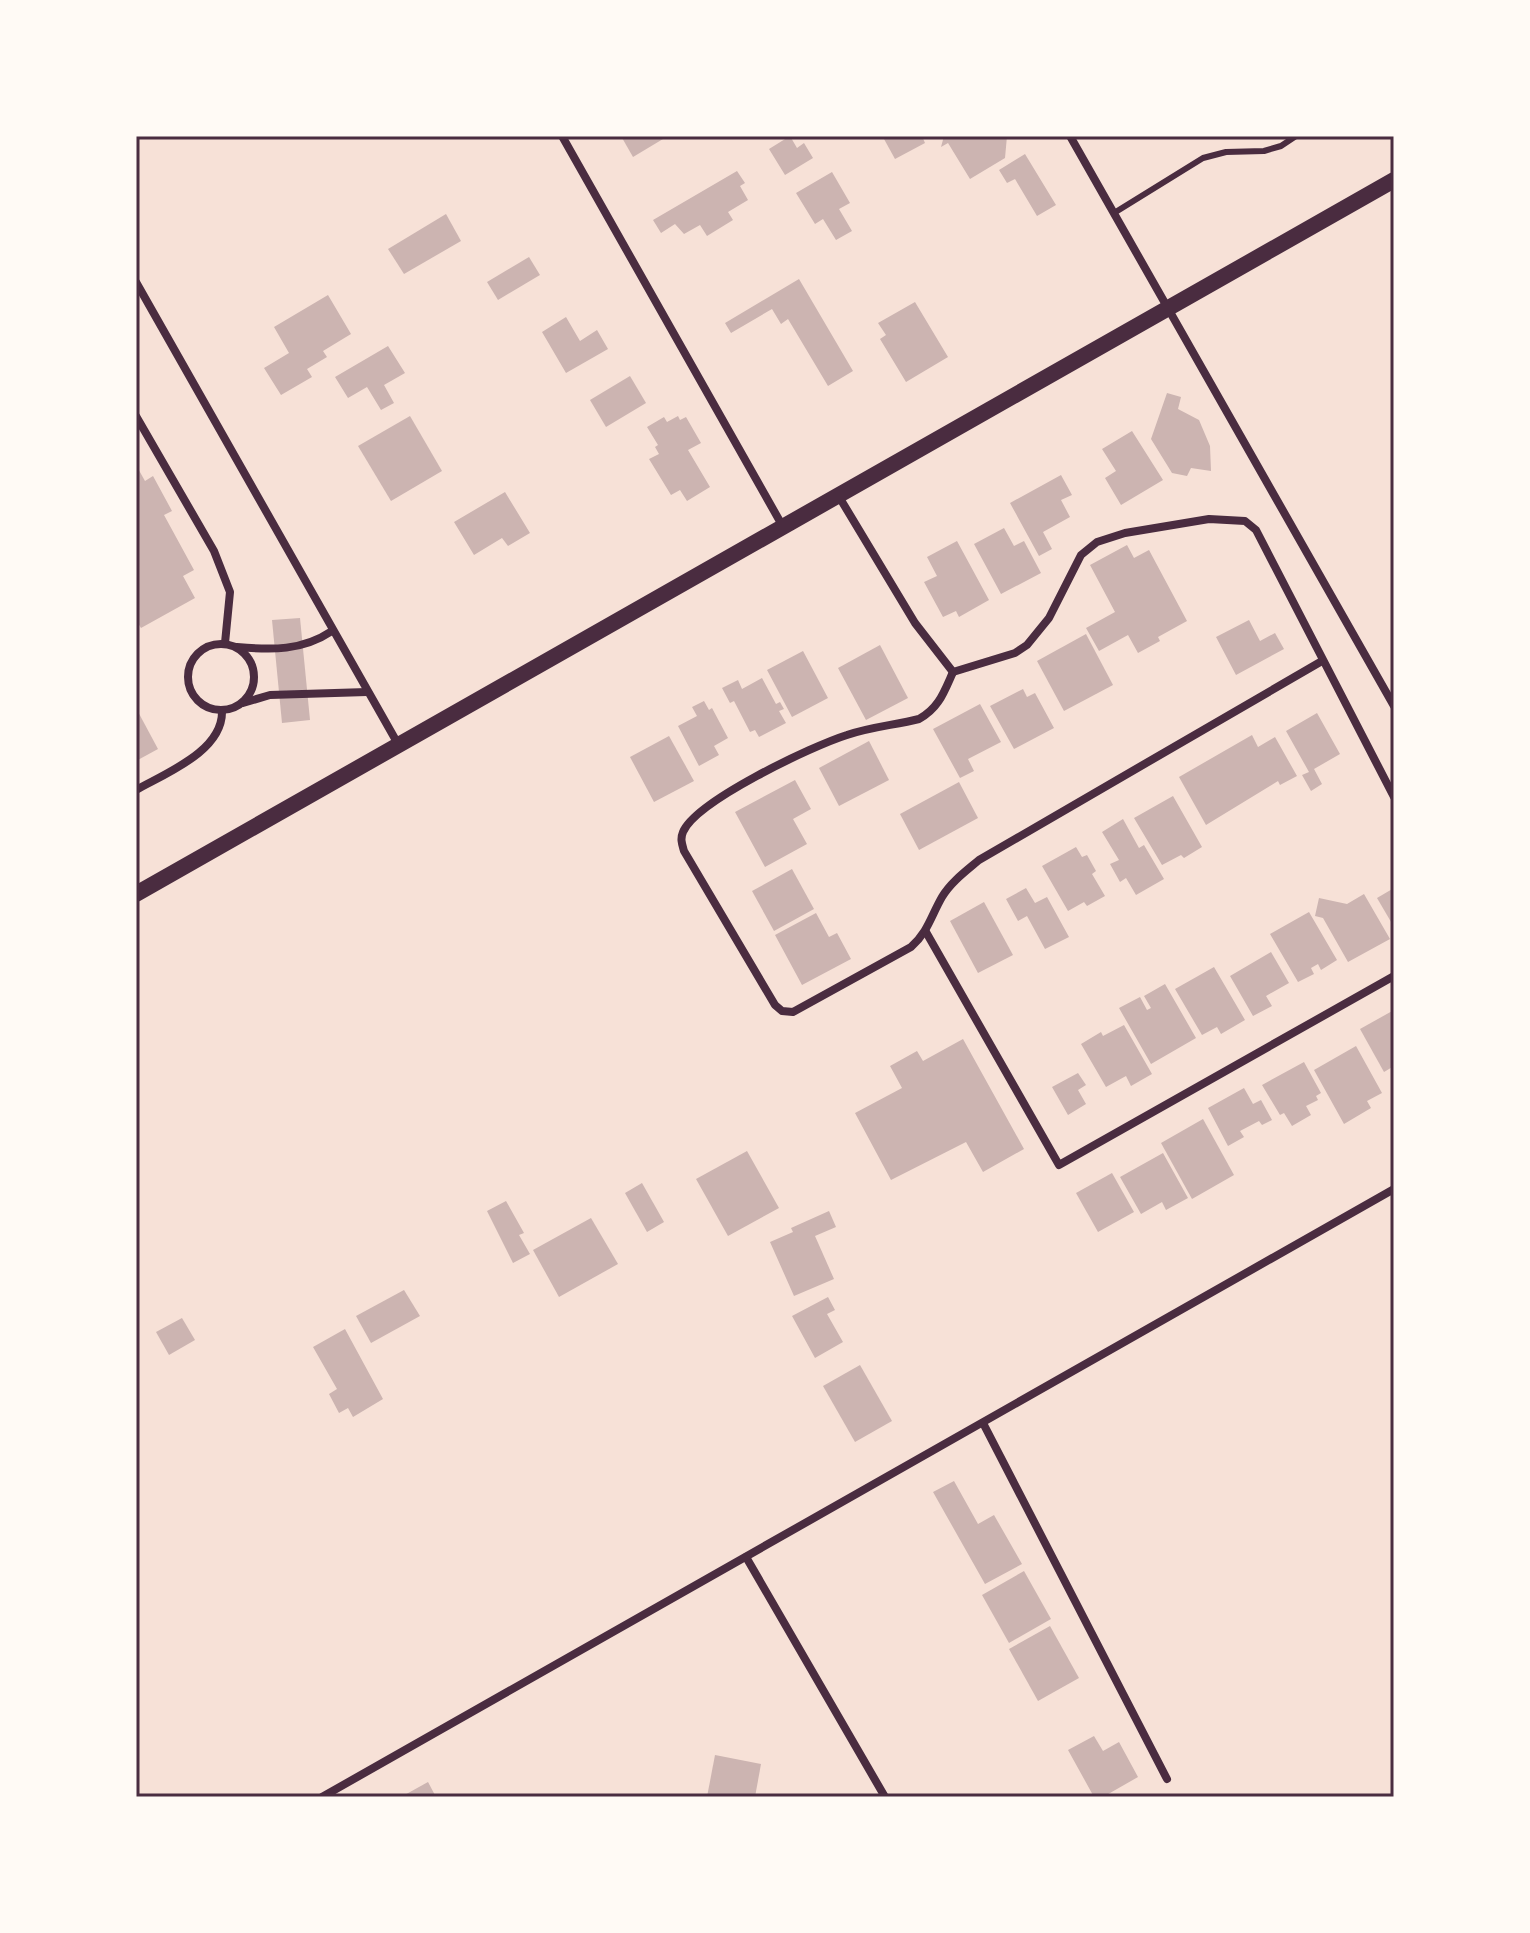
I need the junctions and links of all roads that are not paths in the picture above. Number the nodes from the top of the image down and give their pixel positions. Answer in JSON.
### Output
{"nodes":[{"id":1,"x":562,"y":136,"type":"edge"},
{"id":2,"x":1070,"y":136,"type":"edge"},
{"id":3,"x":1296,"y":136,"type":"edge"},
{"id":4,"x":1394,"y":180,"type":"edge"},
{"id":5,"x":1114,"y":213,"type":"junction"},
{"id":6,"x":136,"y":282,"type":"edge"},
{"id":7,"x":1168,"y":307,"type":"junction"},
{"id":8,"x":136,"y":416,"type":"edge"},
{"id":9,"x":838,"y":494,"type":"junction"},
{"id":10,"x":782,"y":525,"type":"junction"},
{"id":11,"x":332,"y":631,"type":"junction"},
{"id":12,"x":225,"y":643,"type":"junction"},
{"id":13,"x":236,"y":647,"type":"junction"},
{"id":14,"x":1322,"y":661,"type":"junction"},
{"id":15,"x":953,"y":672,"type":"junction"},
{"id":16,"x":367,"y":692,"type":"junction"},
{"id":17,"x":242,"y":703,"type":"junction"},
{"id":18,"x":1394,"y":706,"type":"edge"},
{"id":19,"x":222,"y":711,"type":"junction"},
{"id":20,"x":398,"y":744,"type":"junction"},
{"id":21,"x":136,"y":790,"type":"edge"},
{"id":22,"x":1394,"y":797,"type":"edge"},
{"id":23,"x":136,"y":894,"type":"edge"},
{"id":24,"x":926,"y":932,"type":"junction"},
{"id":25,"x":1394,"y":976,"type":"edge"},
{"id":26,"x":1394,"y":1189,"type":"edge"},
{"id":27,"x":983,"y":1423,"type":"junction"},
{"id":28,"x":746,"y":1557,"type":"junction"},
{"id":29,"x":1167,"y":1779,"type":"dead end"},
{"id":30,"x":322,"y":1797,"type":"edge"},
{"id":31,"x":885,"y":1797,"type":"edge"}],
"edges":[{"from":1,"to":10,"type":"street"},
{"from":2,"to":5,"type":"street"},
{"from":3,"to":5,"type":"lane"},
{"from":4,"to":7,"type":"main road"},
{"from":5,"to":7,"type":"street"},
{"from":6,"to":11,"type":"street"},
{"from":7,"to":9,"type":"main road"},
{"from":7,"to":18,"type":"street"},
{"from":8,"to":12,"type":"street"},
{"from":9,"to":10,"type":"main road"},
{"from":9,"to":15,"type":"street"},
{"from":10,"to":20,"type":"main road"},
{"from":11,"to":13,"type":"street"},
{"from":11,"to":16,"type":"street"},
{"from":12,"to":13,"type":"street"},
{"from":12,"to":19,"type":"street"},
{"from":13,"to":17,"type":"street"},
{"from":14,"to":15,"type":"street"},
{"from":14,"to":22,"type":"street"},
{"from":14,"to":24,"type":"street"},
{"from":15,"to":24,"type":"street"},
{"from":16,"to":17,"type":"street"},
{"from":16,"to":20,"type":"street"},
{"from":17,"to":19,"type":"street"},
{"from":19,"to":21,"type":"street"},
{"from":20,"to":23,"type":"main road"},
{"from":24,"to":25,"type":"street"},
{"from":26,"to":27,"type":"street"},
{"from":27,"to":28,"type":"street"},
{"from":27,"to":29,"type":"street"},
{"from":28,"to":30,"type":"street"},
{"from":28,"to":31,"type":"street"}]}
